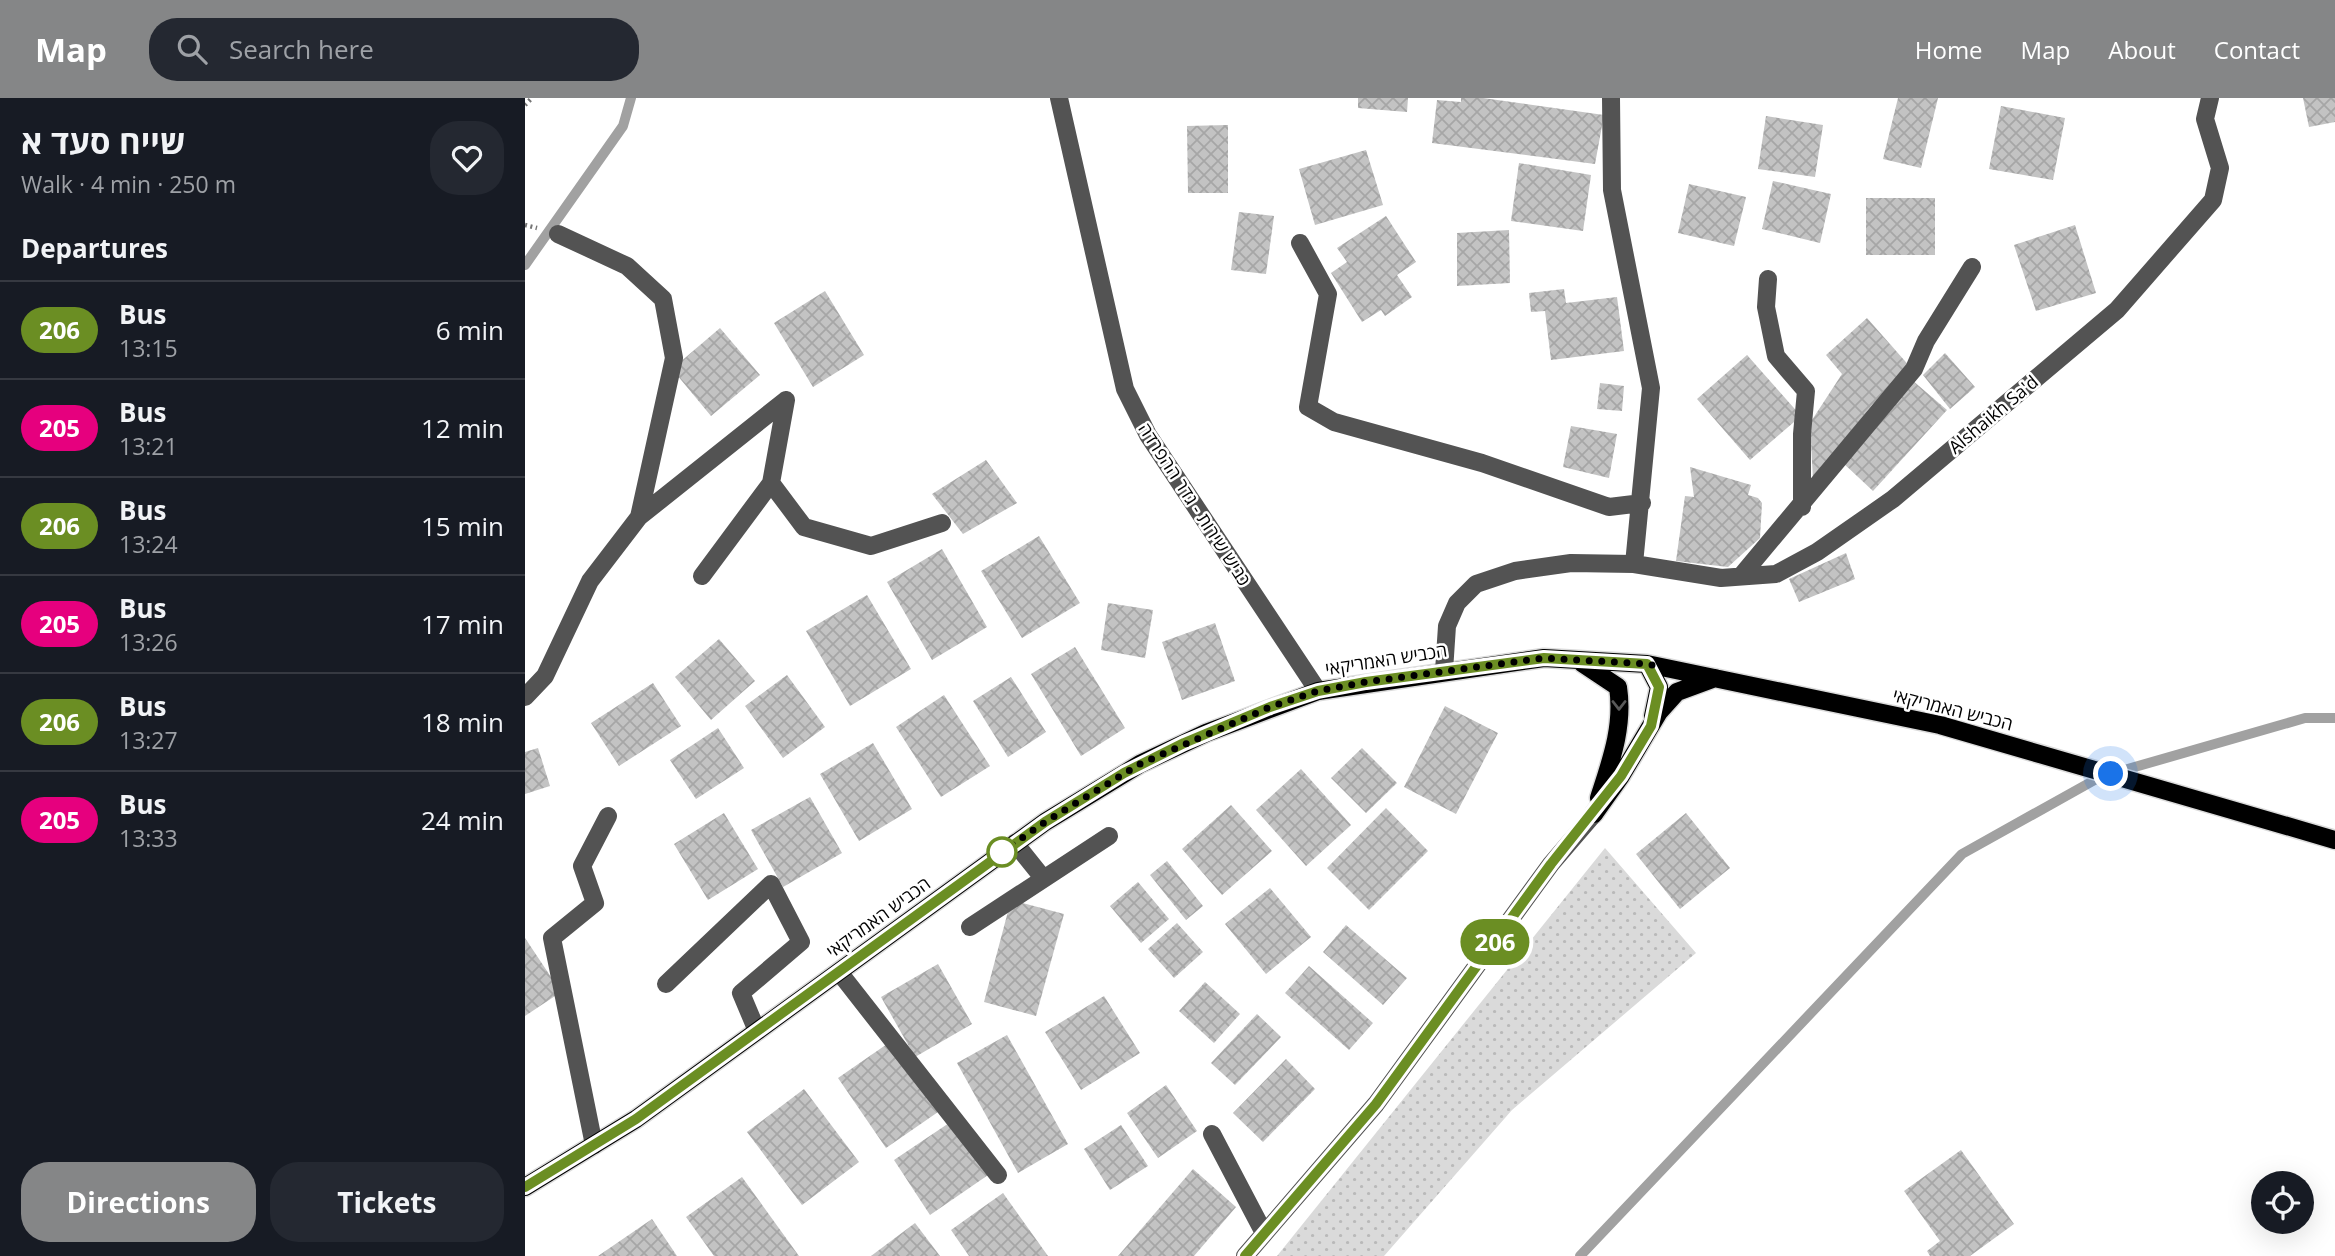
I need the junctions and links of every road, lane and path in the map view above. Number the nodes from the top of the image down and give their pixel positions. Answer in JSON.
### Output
{"nodes":[{"id":1,"x":532,"y":98,"type":"edge"},
{"id":2,"x":1059,"y":98,"type":"edge"},
{"id":3,"x":1611,"y":98,"type":"edge"},
{"id":4,"x":2210,"y":98,"type":"edge"},
{"id":5,"x":525,"y":105,"type":"edge"},
{"id":6,"x":558,"y":234,"type":"dead end"},
{"id":7,"x":1300,"y":243,"type":"dead end"},
{"id":8,"x":1972,"y":267,"type":"dead end"},
{"id":9,"x":1768,"y":279,"type":"dead end"},
{"id":10,"x":771,"y":483,"type":"junction"},
{"id":11,"x":1642,"y":503,"type":"junction"},
{"id":12,"x":1802,"y":506,"type":"junction"},
{"id":13,"x":639,"y":517,"type":"junction"},
{"id":14,"x":942,"y":523,"type":"dead end"},
{"id":15,"x":1635,"y":564,"type":"junction"},
{"id":16,"x":702,"y":576,"type":"dead end"},
{"id":17,"x":1741,"y":576,"type":"junction"},
{"id":18,"x":1576,"y":660,"type":"junction"},
{"id":19,"x":1647,"y":664,"type":"junction"},
{"id":20,"x":1444,"y":671,"type":"junction"},
{"id":21,"x":1716,"y":678,"type":"junction"},
{"id":22,"x":1318,"y":691,"type":"junction"},
{"id":23,"x":525,"y":697,"type":"edge"},
{"id":24,"x":1651,"y":726,"type":"junction"},
{"id":25,"x":1594,"y":814,"type":"junction"},
{"id":26,"x":608,"y":816,"type":"dead end"},
{"id":27,"x":1109,"y":836,"type":"dead end"},
{"id":28,"x":2335,"y":840,"type":"edge"},
{"id":29,"x":1015,"y":843,"type":"junction"},
{"id":30,"x":1043,"y":878,"type":"junction"},
{"id":31,"x":970,"y":927,"type":"dead end"},
{"id":32,"x":839,"y":972,"type":"junction"},
{"id":33,"x":666,"y":984,"type":"dead end"},
{"id":34,"x":757,"y":1031,"type":"junction"},
{"id":35,"x":1212,"y":1135,"type":"dead end"},
{"id":36,"x":594,"y":1145,"type":"junction"},
{"id":37,"x":998,"y":1175,"type":"dead end"},
{"id":38,"x":525,"y":1187,"type":"edge"},
{"id":39,"x":1264,"y":1233,"type":"junction"},
{"id":40,"x":1245,"y":1256,"type":"edge"}],
"edges":[{"from":1,"to":5,"type":"path"},
{"from":2,"to":22,"type":"street","name":"כביש שירות - גדר ההפרדה"},
{"from":3,"to":11,"type":"street"},
{"from":4,"to":17,"type":"street","name":"Alshaikh Sa'd"},
{"from":6,"to":13,"type":"street"},
{"from":7,"to":11,"type":"street"},
{"from":8,"to":12,"type":"street"},
{"from":9,"to":12,"type":"street"},
{"from":10,"to":13,"type":"street"},
{"from":10,"to":14,"type":"street"},
{"from":10,"to":16,"type":"street"},
{"from":11,"to":15,"type":"street"},
{"from":12,"to":17,"type":"street"},
{"from":13,"to":23,"type":"street"},
{"from":15,"to":17,"type":"street","name":"Alshaikh Sa'd"},
{"from":15,"to":20,"type":"street","name":"Alshaikh Sa'd"},
{"from":18,"to":19,"type":"main road","name":"הכביש האמריקאי"},
{"from":18,"to":20,"type":"main road","name":"הכביש האמריקאי"},
{"from":18,"to":25,"type":"main road","one_way":true},
{"from":19,"to":21,"type":"main road","name":"הכביש האמריקאי"},
{"from":19,"to":24,"type":"main road"},
{"from":20,"to":22,"type":"main road","name":"הכביש האמריקאי"},
{"from":21,"to":24,"type":"main road"},
{"from":21,"to":28,"type":"main road","name":"הכביש האמריקאי"},
{"from":22,"to":29,"type":"main road","name":"הכביש האמריקאי"},
{"from":24,"to":25,"type":"main road"},
{"from":25,"to":39,"type":"street"},
{"from":26,"to":36,"type":"street"},
{"from":27,"to":30,"type":"street"},
{"from":29,"to":30,"type":"street"},
{"from":29,"to":32,"type":"main road","name":"הכביש האמריקאי"},
{"from":30,"to":31,"type":"street"},
{"from":32,"to":34,"type":"main road","name":"הכביש האמריקאי"},
{"from":32,"to":37,"type":"street"},
{"from":33,"to":34,"type":"street"},
{"from":34,"to":36,"type":"main road","name":"הכביש האמריקאי"},
{"from":35,"to":39,"type":"street"},
{"from":36,"to":38,"type":"main road","name":"הכביש האמריקאי"},
{"from":39,"to":40,"type":"street"}]}
